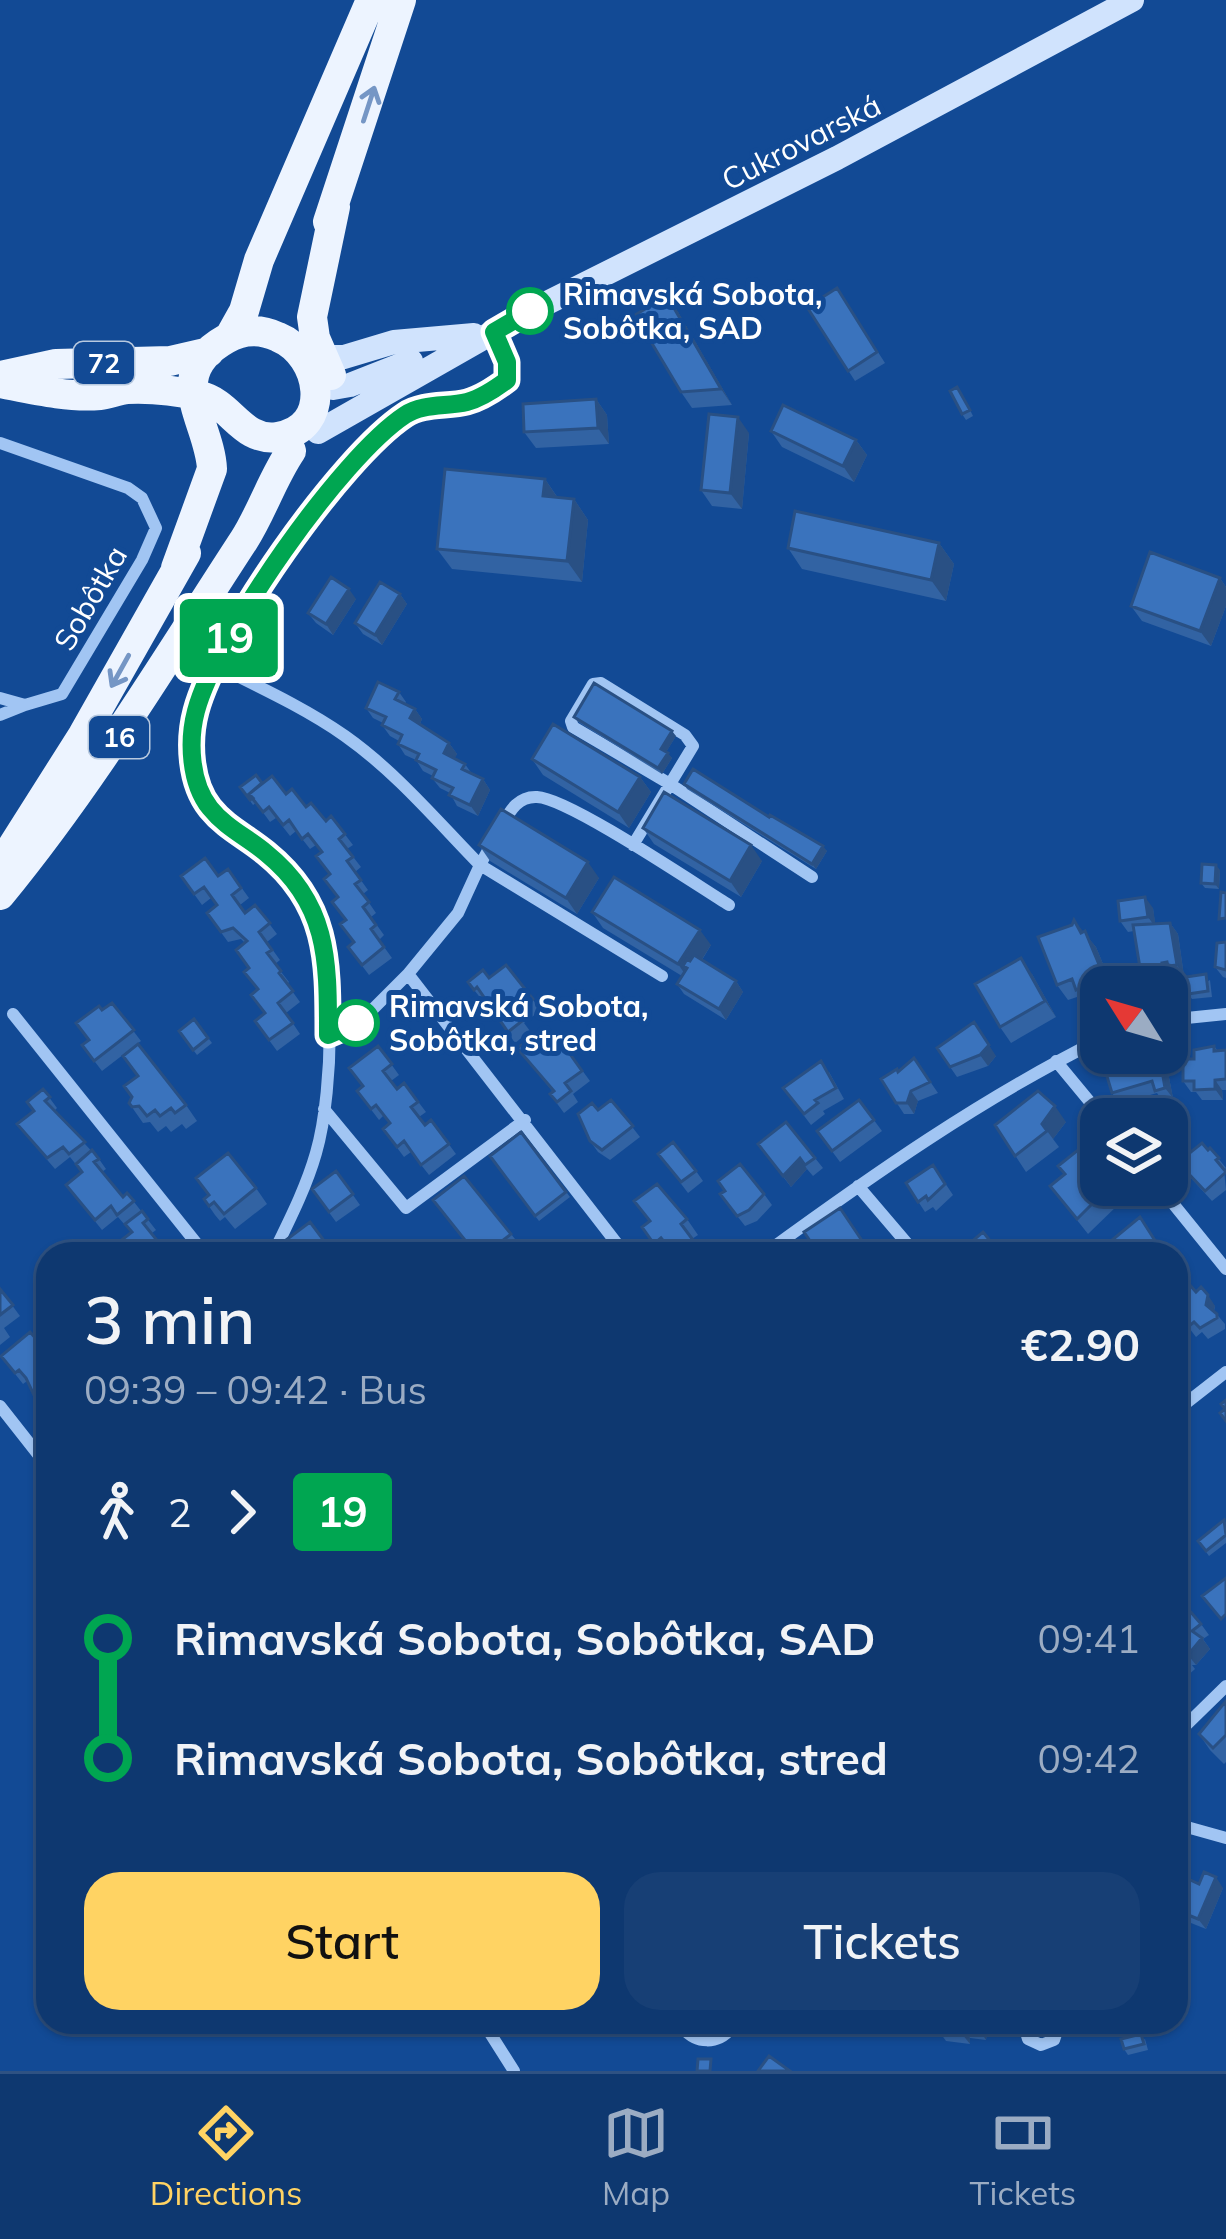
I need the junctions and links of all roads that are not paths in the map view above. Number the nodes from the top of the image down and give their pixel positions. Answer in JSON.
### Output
{"nodes":[{"id":1,"x":371,"y":0,"type":"edge"},
{"id":2,"x":401,"y":0,"type":"edge"},
{"id":3,"x":1132,"y":0,"type":"edge"},
{"id":4,"x":494,"y":332,"type":"junction"},
{"id":5,"x":233,"y":342,"type":"junction"},
{"id":6,"x":319,"y":371,"type":"junction"},
{"id":7,"x":0,"y":380,"type":"edge"},
{"id":8,"x":208,"y":413,"type":"junction"},
{"id":9,"x":318,"y":433,"type":"junction"},
{"id":10,"x":0,"y":443,"type":"edge"},
{"id":11,"x":281,"y":448,"type":"junction"},
{"id":12,"x":176,"y":568,"type":"junction"},
{"id":13,"x":215,"y":665,"type":"junction"},
{"id":14,"x":0,"y":698,"type":"edge"},
{"id":15,"x":26,"y":705,"type":"junction"},
{"id":16,"x":0,"y":715,"type":"edge"},
{"id":17,"x":670,"y":784,"type":"junction"},
{"id":18,"x":633,"y":845,"type":"junction"},
{"id":19,"x":480,"y":865,"type":"junction"},
{"id":20,"x":0,"y":866,"type":"edge"},
{"id":21,"x":812,"y":877,"type":"dead end"},
{"id":22,"x":0,"y":896,"type":"edge"},
{"id":23,"x":728,"y":905,"type":"dead end"},
{"id":24,"x":408,"y":974,"type":"junction"},
{"id":25,"x":662,"y":976,"type":"dead end"},
{"id":26,"x":14,"y":1014,"type":"dead end"},
{"id":27,"x":1226,"y":1014,"type":"edge"},
{"id":28,"x":1188,"y":1018,"type":"edge"},
{"id":29,"x":328,"y":1035,"type":"junction"},
{"id":30,"x":1080,"y":1050,"type":"edge"},
{"id":31,"x":1056,"y":1061,"type":"junction"},
{"id":32,"x":1086,"y":1098,"type":"edge"},
{"id":33,"x":325,"y":1109,"type":"junction"},
{"id":34,"x":525,"y":1120,"type":"junction"},
{"id":35,"x":858,"y":1186,"type":"junction"},
{"id":36,"x":1175,"y":1206,"type":"edge"},
{"id":37,"x":195,"y":1242,"type":"edge"},
{"id":38,"x":278,"y":1242,"type":"edge"},
{"id":39,"x":616,"y":1242,"type":"edge"},
{"id":40,"x":781,"y":1242,"type":"edge"},
{"id":41,"x":906,"y":1242,"type":"edge"},
{"id":42,"x":1226,"y":1268,"type":"edge"},
{"id":43,"x":1226,"y":1372,"type":"edge"},
{"id":44,"x":1188,"y":1402,"type":"edge"},
{"id":45,"x":0,"y":1406,"type":"edge"},
{"id":46,"x":36,"y":1452,"type":"edge"},
{"id":47,"x":1226,"y":1686,"type":"edge"},
{"id":48,"x":1188,"y":1724,"type":"edge"},
{"id":49,"x":1188,"y":1827,"type":"edge"},
{"id":50,"x":1226,"y":1838,"type":"edge"},
{"id":51,"x":491,"y":2034,"type":"edge"},
{"id":52,"x":687,"y":2034,"type":"edge"},
{"id":53,"x":726,"y":2034,"type":"edge"},
{"id":54,"x":1027,"y":2034,"type":"edge"},
{"id":55,"x":1056,"y":2034,"type":"edge"},
{"id":56,"x":514,"y":2071,"type":"edge"}],
"edges":[{"from":1,"to":5,"type":"main road","number":"16"},
{"from":6,"to":2,"type":"main road","one_way":true},
{"from":3,"to":4,"type":"main road","name":"Cukrovarská"},
{"from":4,"to":6,"type":"main road","name":"Cukrovarská"},
{"from":4,"to":9,"type":"main road","name":"Cukrovarská"},
{"from":4,"to":13,"type":"street"},
{"from":5,"to":6,"type":"main road"},
{"from":5,"to":7,"type":"main road","number":"72"},
{"from":5,"to":8,"type":"main road","number":"16"},
{"from":6,"to":9,"type":"main road"},
{"from":6,"to":11,"type":"main road","number":"16"},
{"from":7,"to":8,"type":"main road","number":"72"},
{"from":8,"to":11,"type":"main road"},
{"from":8,"to":11,"type":"main road"},
{"from":8,"to":12,"type":"main road","number":"16"},
{"from":8,"to":12,"type":"main road","number":"16"},
{"from":9,"to":11,"type":"main road"},
{"from":10,"to":15,"type":"street","name":"Sobôtka"},
{"from":11,"to":22,"type":"main road","number":"16"},
{"from":12,"to":20,"type":"main road","number":"16","one_way":true},
{"from":13,"to":19,"type":"street"},
{"from":13,"to":29,"type":"street"},
{"from":14,"to":15,"type":"street"},
{"from":15,"to":16,"type":"street","name":"Sobôtka"},
{"from":17,"to":17,"type":"street"},
{"from":17,"to":18,"type":"street"},
{"from":17,"to":21,"type":"street"},
{"from":18,"to":19,"type":"street"},
{"from":18,"to":23,"type":"street"},
{"from":19,"to":24,"type":"street"},
{"from":19,"to":25,"type":"street"},
{"from":24,"to":29,"type":"street"},
{"from":24,"to":34,"type":"street"},
{"from":26,"to":37,"type":"street"},
{"from":27,"to":28,"type":"street"},
{"from":29,"to":33,"type":"street"},
{"from":30,"to":31,"type":"street"},
{"from":31,"to":32,"type":"street"},
{"from":31,"to":35,"type":"street"},
{"from":33,"to":34,"type":"street"},
{"from":33,"to":38,"type":"street"},
{"from":34,"to":39,"type":"street"},
{"from":35,"to":40,"type":"street"},
{"from":35,"to":41,"type":"street"},
{"from":36,"to":42,"type":"street"},
{"from":43,"to":44,"type":"street"},
{"from":45,"to":46,"type":"street"},
{"from":47,"to":48,"type":"street"},
{"from":49,"to":50,"type":"street"},
{"from":51,"to":56,"type":"street"},
{"from":52,"to":53,"type":"street"},
{"from":54,"to":55,"type":"street"}]}
